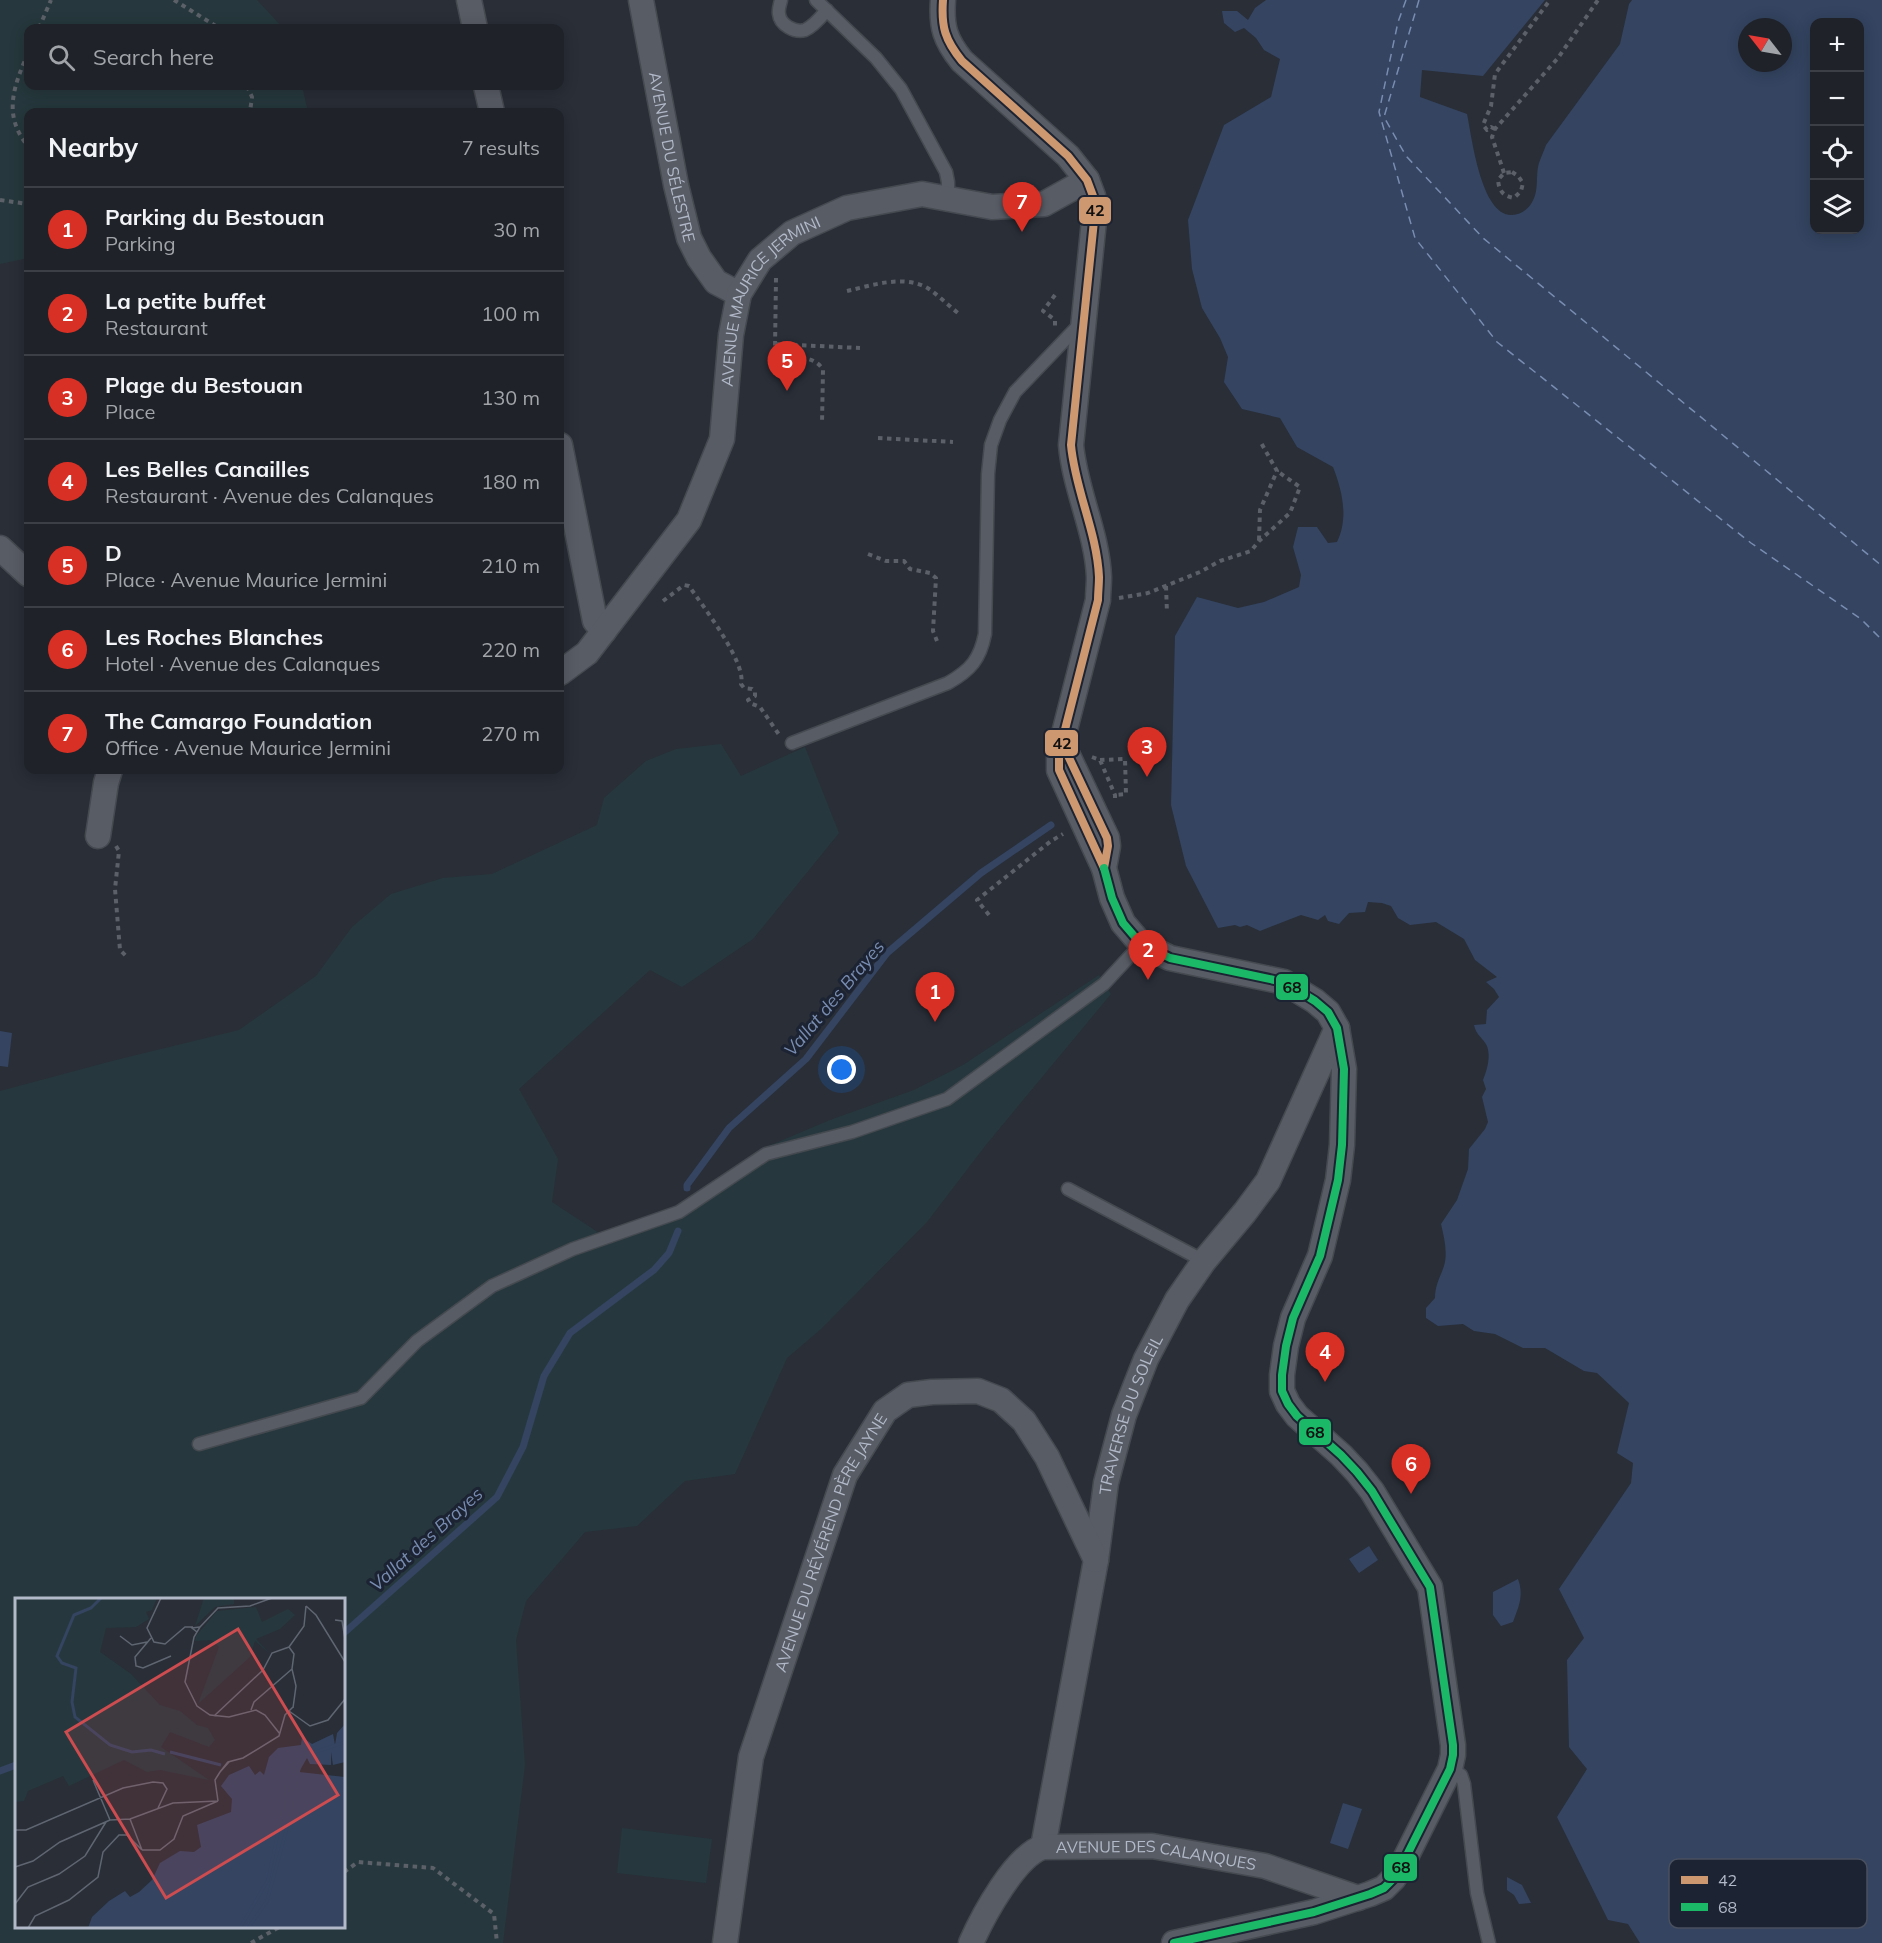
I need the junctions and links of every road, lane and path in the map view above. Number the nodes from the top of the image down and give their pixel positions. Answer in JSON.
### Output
{"nodes":[{"id":1,"x":51,"y":0,"type":"edge"},
{"id":2,"x":174,"y":0,"type":"edge"},
{"id":3,"x":469,"y":0,"type":"edge"},
{"id":4,"x":641,"y":0,"type":"edge"},
{"id":5,"x":781,"y":0,"type":"edge"},
{"id":6,"x":816,"y":0,"type":"edge"},
{"id":7,"x":943,"y":0,"type":"edge"},
{"id":8,"x":1550,"y":0,"type":"edge"},
{"id":9,"x":1598,"y":0,"type":"edge"},
{"id":10,"x":827,"y":10,"type":"junction"},
{"id":11,"x":41,"y":24,"type":"edge"},
{"id":12,"x":213,"y":24,"type":"edge"},
{"id":13,"x":474,"y":24,"type":"edge"},
{"id":14,"x":24,"y":63,"type":"edge"},
{"id":15,"x":249,"y":90,"type":"edge"},
{"id":16,"x":487,"y":90,"type":"edge"},
{"id":17,"x":251,"y":108,"type":"edge"},
{"id":18,"x":491,"y":108,"type":"edge"},
{"id":19,"x":1495,"y":129,"type":"junction"},
{"id":20,"x":24,"y":141,"type":"edge"},
{"id":21,"x":1504,"y":173,"type":"junction"},
{"id":22,"x":1087,"y":180,"type":"junction"},
{"id":23,"x":948,"y":199,"type":"junction"},
{"id":24,"x":0,"y":200,"type":"edge"},
{"id":25,"x":24,"y":203,"type":"edge"},
{"id":26,"x":771,"y":251,"type":"junction"},
{"id":27,"x":848,"y":291,"type":"dead end"},
{"id":28,"x":739,"y":294,"type":"junction"},
{"id":29,"x":1055,"y":295,"type":"dead end"},
{"id":30,"x":958,"y":313,"type":"dead end"},
{"id":31,"x":1083,"y":321,"type":"junction"},
{"id":32,"x":1051,"y":330,"type":"dead end"},
{"id":33,"x":775,"y":344,"type":"junction"},
{"id":34,"x":860,"y":348,"type":"dead end"},
{"id":35,"x":822,"y":424,"type":"dead end"},
{"id":36,"x":878,"y":438,"type":"dead end"},
{"id":37,"x":1260,"y":441,"type":"dead end"},
{"id":38,"x":953,"y":442,"type":"dead end"},
{"id":39,"x":564,"y":465,"type":"edge"},
{"id":40,"x":1277,"y":471,"type":"junction"},
{"id":41,"x":1259,"y":541,"type":"junction"},
{"id":42,"x":0,"y":548,"type":"edge"},
{"id":43,"x":868,"y":554,"type":"dead end"},
{"id":44,"x":24,"y":570,"type":"edge"},
{"id":45,"x":1166,"y":586,"type":"junction"},
{"id":46,"x":1113,"y":600,"type":"dead end"},
{"id":47,"x":663,"y":601,"type":"dead end"},
{"id":48,"x":1167,"y":613,"type":"dead end"},
{"id":49,"x":604,"y":631,"type":"junction"},
{"id":50,"x":937,"y":641,"type":"dead end"},
{"id":51,"x":564,"y":670,"type":"edge"},
{"id":52,"x":767,"y":717,"type":"dead end"},
{"id":53,"x":792,"y":743,"type":"dead end"},
{"id":54,"x":1100,"y":760,"type":"dead end"},
{"id":55,"x":109,"y":774,"type":"edge"},
{"id":56,"x":1114,"y":795,"type":"dead end"},
{"id":57,"x":1063,"y":834,"type":"dead end"},
{"id":58,"x":98,"y":836,"type":"joint"},
{"id":59,"x":989,"y":915,"type":"dead end"},
{"id":60,"x":1141,"y":944,"type":"junction"},
{"id":61,"x":128,"y":958,"type":"dead end"},
{"id":62,"x":1337,"y":1028,"type":"junction"},
{"id":63,"x":1068,"y":1189,"type":"dead end"},
{"id":64,"x":1204,"y":1261,"type":"junction"},
{"id":65,"x":199,"y":1444,"type":"dead end"},
{"id":66,"x":1096,"y":1560,"type":"junction"},
{"id":67,"x":1450,"y":1769,"type":"junction"},
{"id":68,"x":1043,"y":1847,"type":"junction"},
{"id":69,"x":345,"y":1871,"type":"edge"},
{"id":70,"x":1283,"y":1872,"type":"junction"},
{"id":71,"x":1358,"y":1898,"type":"junction"},
{"id":72,"x":1314,"y":1912,"type":"junction"},
{"id":73,"x":277,"y":1928,"type":"edge"},
{"id":74,"x":251,"y":1943,"type":"edge"},
{"id":75,"x":497,"y":1943,"type":"edge"},
{"id":76,"x":725,"y":1943,"type":"edge"},
{"id":77,"x":971,"y":1943,"type":"edge"},
{"id":78,"x":1174,"y":1943,"type":"edge"},
{"id":79,"x":1489,"y":1943,"type":"edge"}],
"edges":[{"from":1,"to":11,"type":"path"},
{"from":2,"to":12,"type":"path"},
{"from":3,"to":13,"type":"street"},
{"from":4,"to":28,"type":"street","name":"AVENUE DU SÉLESTRE"},
{"from":5,"to":10,"type":"lane"},
{"from":6,"to":10,"type":"lane"},
{"from":7,"to":22,"type":"street"},
{"from":8,"to":19,"type":"path"},
{"from":9,"to":19,"type":"path"},
{"from":10,"to":23,"type":"lane"},
{"from":14,"to":20,"type":"path"},
{"from":15,"to":17,"type":"path"},
{"from":16,"to":18,"type":"street"},
{"from":19,"to":21,"type":"path"},
{"from":21,"to":21,"type":"path"},
{"from":22,"to":23,"type":"street","name":"AVENUE MAURICE JERMINI"},
{"from":22,"to":31,"type":"street"},
{"from":23,"to":26,"type":"street","name":"AVENUE MAURICE JERMINI"},
{"from":24,"to":25,"type":"path"},
{"from":26,"to":28,"type":"street","name":"AVENUE MAURICE JERMINI"},
{"from":26,"to":33,"type":"path"},
{"from":27,"to":30,"type":"path"},
{"from":28,"to":49,"type":"street","name":"AVENUE MAURICE JERMINI"},
{"from":29,"to":32,"type":"path"},
{"from":31,"to":53,"type":"lane"},
{"from":31,"to":60,"type":"street"},
{"from":33,"to":34,"type":"path"},
{"from":33,"to":35,"type":"path"},
{"from":36,"to":38,"type":"path"},
{"from":37,"to":40,"type":"path"},
{"from":39,"to":49,"type":"street"},
{"from":40,"to":41,"type":"path"},
{"from":40,"to":41,"type":"path"},
{"from":41,"to":45,"type":"path"},
{"from":42,"to":44,"type":"street"},
{"from":43,"to":50,"type":"path"},
{"from":45,"to":46,"type":"path"},
{"from":45,"to":48,"type":"path"},
{"from":47,"to":52,"type":"path"},
{"from":49,"to":51,"type":"street","name":"AVENUE MAURICE JERMINI"},
{"from":54,"to":56,"type":"path"},
{"from":55,"to":58,"type":"street"},
{"from":57,"to":59,"type":"path"},
{"from":58,"to":61,"type":"path"},
{"from":60,"to":62,"type":"street"},
{"from":60,"to":65,"type":"lane"},
{"from":62,"to":64,"type":"street","name":"TRAVERSE DU SOLEIL"},
{"from":62,"to":67,"type":"street"},
{"from":63,"to":64,"type":"lane"},
{"from":64,"to":66,"type":"street","name":"TRAVERSE DU SOLEIL"},
{"from":66,"to":68,"type":"street","name":"TRAVERSE DU SOLEIL"},
{"from":66,"to":76,"type":"street","name":"AVENUE DU RÉVÉREND PÈRE JAYNE"},
{"from":67,"to":71,"type":"street"},
{"from":67,"to":79,"type":"lane"},
{"from":68,"to":70,"type":"street","name":"AVENUE DES CALANQUES"},
{"from":68,"to":77,"type":"street","name":"AVENUE DES CALANQUES"},
{"from":69,"to":75,"type":"path"},
{"from":70,"to":71,"type":"street","name":"AVENUE DES CALANQUES"},
{"from":70,"to":72,"type":"street","name":"AVENUE DES CALANQUES"},
{"from":71,"to":72,"type":"street"},
{"from":72,"to":78,"type":"street"},
{"from":73,"to":74,"type":"path"}]}
